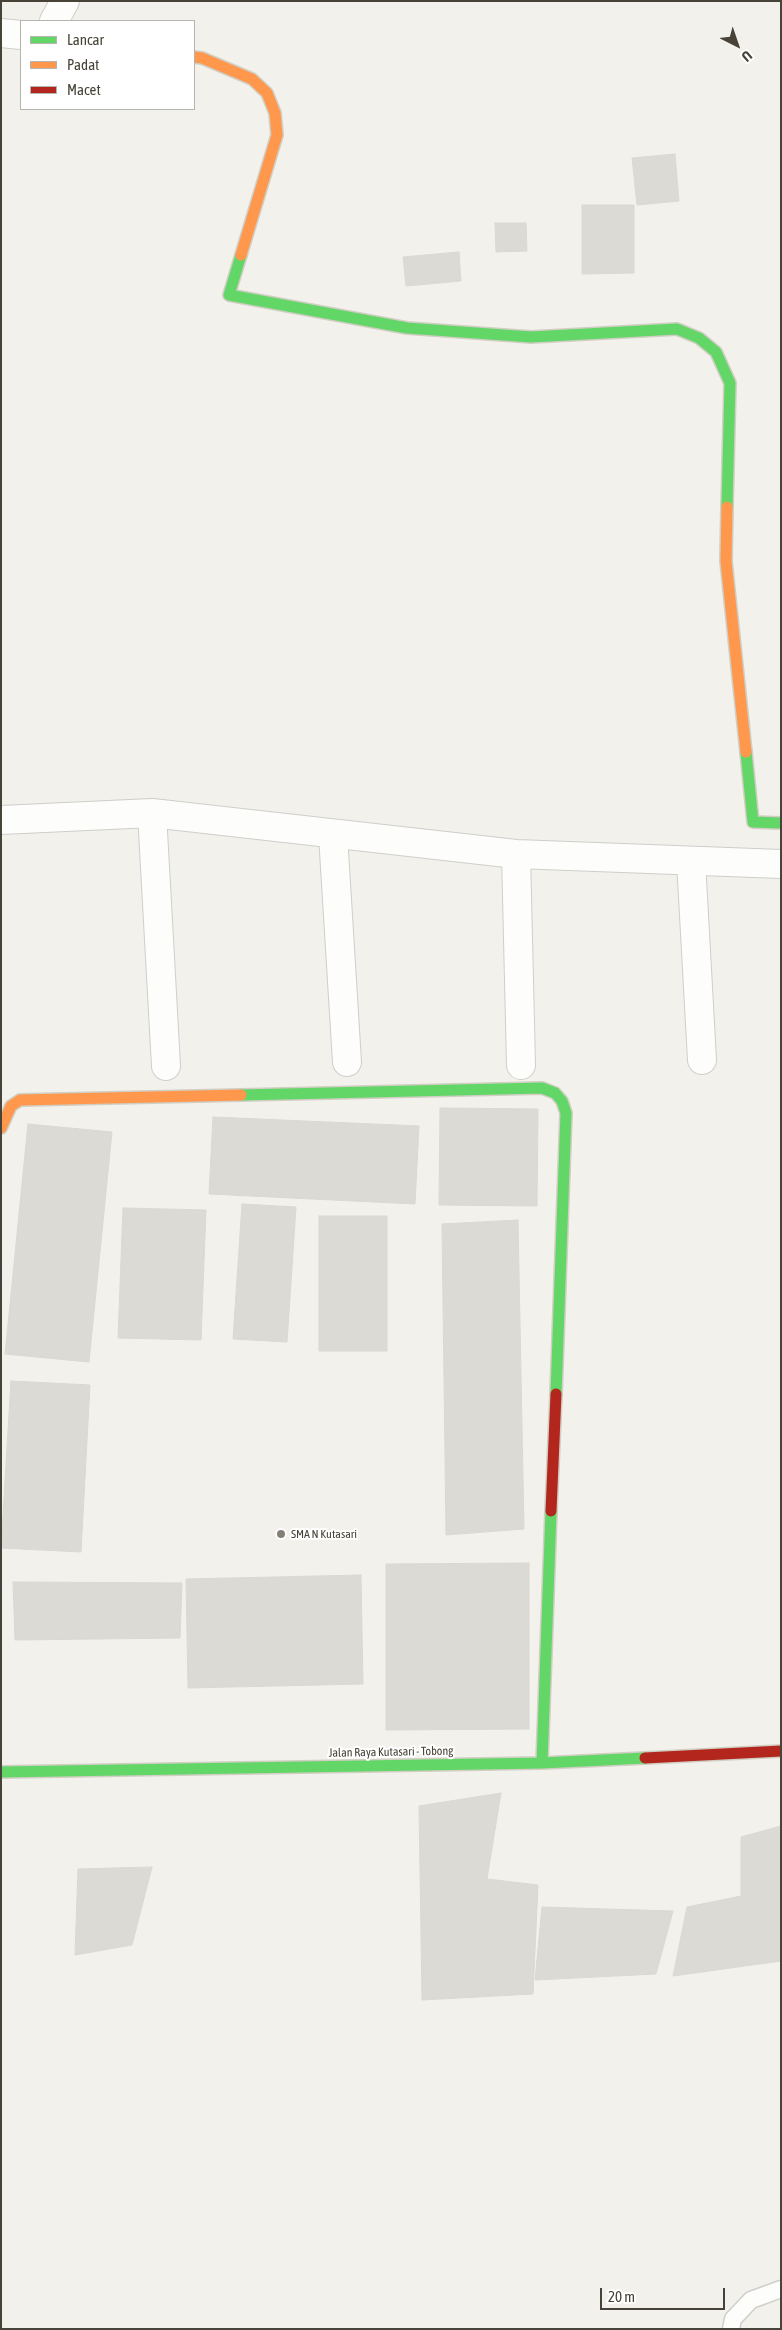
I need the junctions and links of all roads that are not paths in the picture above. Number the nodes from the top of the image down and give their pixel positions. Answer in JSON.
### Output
{"nodes":[{"id":1,"x":65,"y":1,"type":"edge"},
{"id":2,"x":55,"y":20,"type":"edge"},
{"id":3,"x":1,"y":33,"type":"edge"},
{"id":4,"x":20,"y":35,"type":"edge"},
{"id":5,"x":195,"y":57,"type":"edge"},
{"id":6,"x":152,"y":813,"type":"junction"},
{"id":7,"x":1,"y":820,"type":"edge"},
{"id":8,"x":781,"y":823,"type":"edge"},
{"id":9,"x":333,"y":835,"type":"junction"},
{"id":10,"x":516,"y":854,"type":"junction"},
{"id":11,"x":691,"y":861,"type":"junction"},
{"id":12,"x":781,"y":864,"type":"edge"},
{"id":13,"x":702,"y":1060,"type":"dead end"},
{"id":14,"x":347,"y":1062,"type":"dead end"},
{"id":15,"x":521,"y":1065,"type":"dead end"},
{"id":16,"x":166,"y":1066,"type":"dead end"},
{"id":17,"x":1,"y":1128,"type":"edge"},
{"id":18,"x":781,"y":1751,"type":"edge"},
{"id":19,"x":542,"y":1763,"type":"junction"},
{"id":20,"x":1,"y":1772,"type":"edge"},
{"id":21,"x":781,"y":2289,"type":"edge"},
{"id":22,"x":731,"y":2329,"type":"edge"}],
"edges":[{"from":1,"to":2,"type":"street"},
{"from":3,"to":4,"type":"street"},
{"from":5,"to":8,"type":"street"},
{"from":6,"to":7,"type":"street"},
{"from":6,"to":9,"type":"street"},
{"from":6,"to":16,"type":"street"},
{"from":9,"to":10,"type":"street"},
{"from":9,"to":14,"type":"street"},
{"from":10,"to":11,"type":"street"},
{"from":10,"to":15,"type":"street"},
{"from":11,"to":12,"type":"street"},
{"from":11,"to":13,"type":"street"},
{"from":17,"to":19,"type":"street"},
{"from":18,"to":19,"type":"street","name":"Jalan Raya Kutasari - Tobong"},
{"from":19,"to":20,"type":"street","name":"Jalan Raya Kutasari - Tobong"},
{"from":21,"to":22,"type":"lane"}]}
